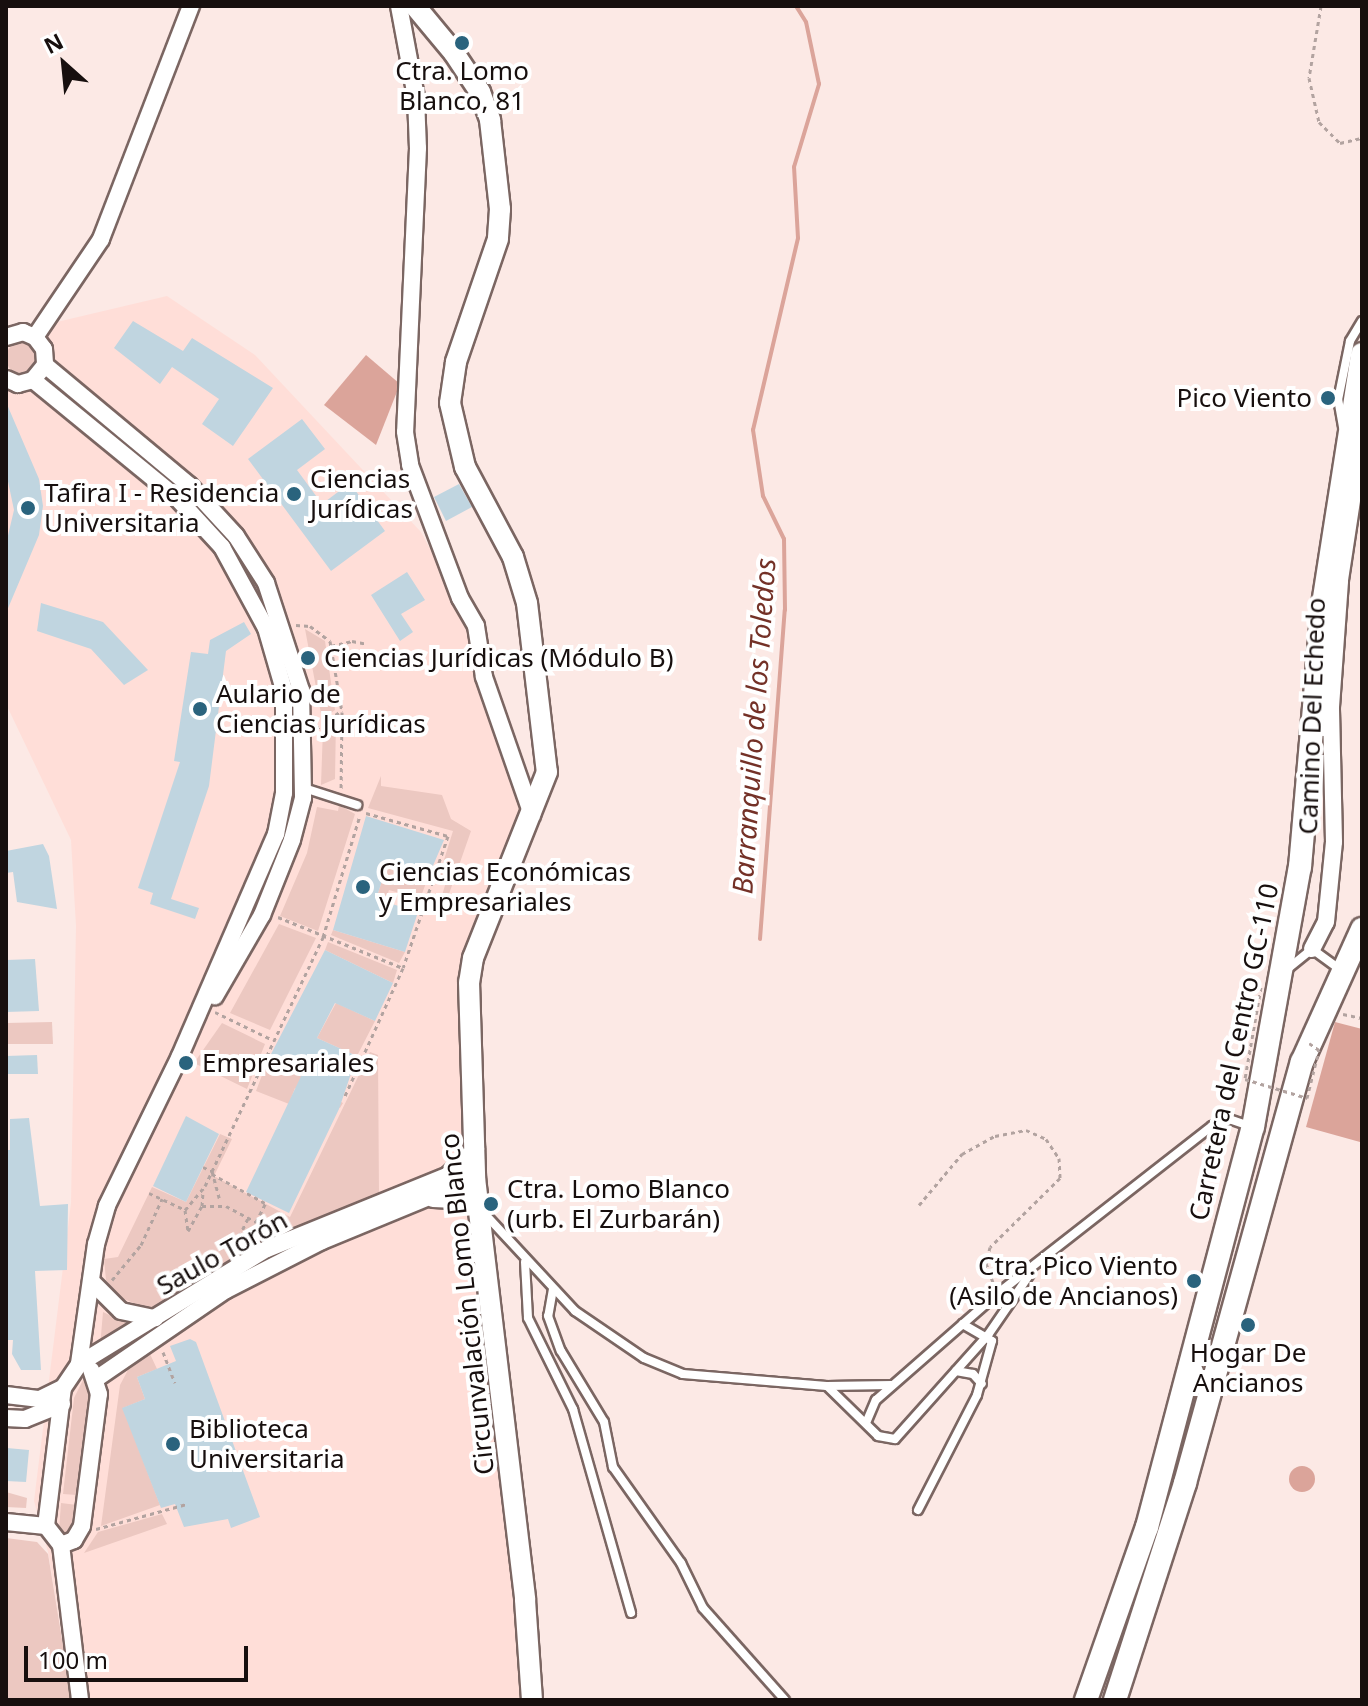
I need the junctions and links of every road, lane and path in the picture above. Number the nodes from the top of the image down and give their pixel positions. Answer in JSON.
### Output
{"nodes":[{"id":1,"x":191,"y":6,"type":"edge"},
{"id":2,"x":399,"y":6,"type":"edge"},
{"id":3,"x":415,"y":6,"type":"edge"},
{"id":4,"x":1321,"y":6,"type":"edge"},
{"id":5,"x":1362,"y":138,"type":"edge"},
{"id":6,"x":1362,"y":321,"type":"edge"},
{"id":7,"x":6,"y":337,"type":"edge"},
{"id":8,"x":35,"y":337,"type":"junction"},
{"id":9,"x":1362,"y":354,"type":"edge"},
{"id":10,"x":45,"y":365,"type":"junction"},
{"id":11,"x":6,"y":379,"type":"edge"},
{"id":12,"x":33,"y":380,"type":"junction"},
{"id":13,"x":1354,"y":440,"type":"edge"},
{"id":14,"x":307,"y":626,"type":"dead end"},
{"id":15,"x":368,"y":644,"type":"dead end"},
{"id":16,"x":331,"y":646,"type":"junction"},
{"id":17,"x":342,"y":710,"type":"junction"},
{"id":18,"x":304,"y":739,"type":"junction"},
{"id":19,"x":303,"y":788,"type":"junction"},
{"id":20,"x":356,"y":806,"type":"junction"},
{"id":21,"x":533,"y":818,"type":"junction"},
{"id":22,"x":391,"y":897,"type":"dead end"},
{"id":23,"x":423,"y":907,"type":"junction"},
{"id":24,"x":264,"y":910,"type":"junction"},
{"id":25,"x":1362,"y":929,"type":"edge"},
{"id":26,"x":323,"y":937,"type":"junction"},
{"id":27,"x":1312,"y":949,"type":"junction"},
{"id":28,"x":403,"y":968,"type":"junction"},
{"id":29,"x":1342,"y":970,"type":"junction"},
{"id":30,"x":1281,"y":975,"type":"junction"},
{"id":31,"x":1261,"y":987,"type":"dead end"},
{"id":32,"x":208,"y":1009,"type":"junction"},
{"id":33,"x":273,"y":1040,"type":"junction"},
{"id":34,"x":1309,"y":1043,"type":"junction"},
{"id":35,"x":180,"y":1056,"type":"junction"},
{"id":36,"x":345,"y":1096,"type":"dead end"},
{"id":37,"x":1253,"y":1127,"type":"junction"},
{"id":38,"x":476,"y":1149,"type":"junction"},
{"id":39,"x":203,"y":1167,"type":"dead end"},
{"id":40,"x":212,"y":1172,"type":"junction"},
{"id":41,"x":475,"y":1178,"type":"junction"},
{"id":42,"x":203,"y":1189,"type":"junction"},
{"id":43,"x":149,"y":1193,"type":"dead end"},
{"id":44,"x":427,"y":1198,"type":"junction"},
{"id":45,"x":162,"y":1199,"type":"junction"},
{"id":46,"x":479,"y":1204,"type":"junction"},
{"id":47,"x":220,"y":1205,"type":"junction"},
{"id":48,"x":919,"y":1205,"type":"dead end"},
{"id":49,"x":202,"y":1206,"type":"junction"},
{"id":50,"x":185,"y":1210,"type":"junction"},
{"id":51,"x":248,"y":1218,"type":"junction"},
{"id":52,"x":230,"y":1257,"type":"dead end"},
{"id":53,"x":525,"y":1261,"type":"junction"},
{"id":54,"x":1034,"y":1269,"type":"junction"},
{"id":55,"x":91,"y":1281,"type":"junction"},
{"id":56,"x":108,"y":1284,"type":"dead end"},
{"id":57,"x":553,"y":1289,"type":"junction"},
{"id":58,"x":997,"y":1294,"type":"junction"},
{"id":59,"x":963,"y":1324,"type":"junction"},
{"id":60,"x":155,"y":1326,"type":"junction"},
{"id":61,"x":988,"y":1335,"type":"junction"},
{"id":62,"x":79,"y":1364,"type":"junction"},
{"id":63,"x":956,"y":1371,"type":"junction"},
{"id":64,"x":96,"y":1379,"type":"junction"},
{"id":65,"x":175,"y":1383,"type":"dead end"},
{"id":66,"x":982,"y":1384,"type":"junction"},
{"id":67,"x":892,"y":1385,"type":"junction"},
{"id":68,"x":827,"y":1386,"type":"junction"},
{"id":69,"x":6,"y":1395,"type":"edge"},
{"id":70,"x":62,"y":1396,"type":"junction"},
{"id":71,"x":6,"y":1418,"type":"edge"},
{"id":72,"x":866,"y":1423,"type":"junction"},
{"id":73,"x":187,"y":1504,"type":"dead end"},
{"id":74,"x":918,"y":1510,"type":"dead end"},
{"id":75,"x":6,"y":1522,"type":"edge"},
{"id":76,"x":46,"y":1526,"type":"junction"},
{"id":77,"x":81,"y":1528,"type":"junction"},
{"id":78,"x":61,"y":1545,"type":"junction"},
{"id":79,"x":631,"y":1613,"type":"dead end"},
{"id":80,"x":80,"y":1700,"type":"edge"},
{"id":81,"x":532,"y":1700,"type":"edge"},
{"id":82,"x":785,"y":1700,"type":"edge"},
{"id":83,"x":1086,"y":1700,"type":"edge"},
{"id":84,"x":1115,"y":1700,"type":"edge"}],
"edges":[{"from":1,"to":8,"type":"street"},
{"from":2,"to":21,"type":"street"},
{"from":3,"to":21,"type":"street","name":"Circunvalación Lomo Blanco"},
{"from":4,"to":5,"type":"path"},
{"from":6,"to":13,"type":"lane"},
{"from":7,"to":8,"type":"street"},
{"from":8,"to":10,"type":"street"},
{"from":9,"to":13,"type":"main road","name":"Carretera del Centro GC-110"},
{"from":10,"to":12,"type":"street"},
{"from":10,"to":18,"type":"street"},
{"from":11,"to":12,"type":"street"},
{"from":12,"to":35,"type":"street"},
{"from":13,"to":27,"type":"street","name":"Camino Del Echedo"},
{"from":13,"to":30,"type":"main road","name":"Carretera del Centro GC-110"},
{"from":14,"to":16,"type":"path"},
{"from":15,"to":16,"type":"path"},
{"from":16,"to":17,"type":"path"},
{"from":17,"to":18,"type":"path"},
{"from":17,"to":20,"type":"path"},
{"from":18,"to":19,"type":"street"},
{"from":19,"to":20,"type":"lane"},
{"from":19,"to":24,"type":"street"},
{"from":20,"to":23,"type":"path"},
{"from":20,"to":26,"type":"path"},
{"from":21,"to":38,"type":"street","name":"Circunvalación Lomo Blanco"},
{"from":22,"to":23,"type":"path"},
{"from":23,"to":28,"type":"path"},
{"from":24,"to":26,"type":"path"},
{"from":24,"to":32,"type":"street"},
{"from":25,"to":29,"type":"main road"},
{"from":26,"to":28,"type":"path"},
{"from":26,"to":33,"type":"path"},
{"from":27,"to":29,"type":"lane"},
{"from":27,"to":30,"type":"lane"},
{"from":28,"to":36,"type":"path"},
{"from":29,"to":34,"type":"main road"},
{"from":30,"to":37,"type":"main road","name":"Carretera del Centro GC-110"},
{"from":31,"to":34,"type":"path","bridge":true},
{"from":32,"to":33,"type":"path"},
{"from":32,"to":35,"type":"street"},
{"from":33,"to":40,"type":"path"},
{"from":34,"to":84,"type":"main road"},
{"from":35,"to":55,"type":"street"},
{"from":37,"to":54,"type":"lane"},
{"from":37,"to":83,"type":"main road","name":"Carretera del Centro GC-110"},
{"from":38,"to":41,"type":"street","name":"Circunvalación Lomo Blanco"},
{"from":38,"to":60,"type":"street","name":"Saulo Torón"},
{"from":39,"to":40,"type":"path","bridge":true},
{"from":40,"to":42,"type":"path"},
{"from":40,"to":47,"type":"path","bridge":true},
{"from":40,"to":51,"type":"path"},
{"from":41,"to":44,"type":"street","name":"Saulo Torón"},
{"from":41,"to":46,"type":"street","name":"Circunvalación Lomo Blanco"},
{"from":42,"to":49,"type":"path"},
{"from":42,"to":50,"type":"path"},
{"from":43,"to":45,"type":"path"},
{"from":44,"to":46,"type":"street"},
{"from":44,"to":60,"type":"street","name":"Saulo Torón"},
{"from":45,"to":50,"type":"path"},
{"from":45,"to":56,"type":"path"},
{"from":46,"to":53,"type":"lane"},
{"from":46,"to":81,"type":"street","name":"Circunvalación Lomo Blanco"},
{"from":47,"to":49,"type":"path"},
{"from":47,"to":51,"type":"path"},
{"from":48,"to":58,"type":"path"},
{"from":49,"to":50,"type":"path"},
{"from":51,"to":52,"type":"path"},
{"from":53,"to":57,"type":"lane"},
{"from":53,"to":79,"type":"lane"},
{"from":54,"to":58,"type":"lane"},
{"from":54,"to":61,"type":"lane"},
{"from":55,"to":60,"type":"street"},
{"from":55,"to":62,"type":"street"},
{"from":57,"to":68,"type":"lane"},
{"from":57,"to":82,"type":"lane"},
{"from":58,"to":59,"type":"lane"},
{"from":59,"to":61,"type":"lane"},
{"from":59,"to":67,"type":"lane"},
{"from":60,"to":62,"type":"street","name":"Saulo Torón"},
{"from":60,"to":64,"type":"street","name":"Saulo Torón"},
{"from":60,"to":65,"type":"path"},
{"from":61,"to":63,"type":"lane"},
{"from":61,"to":66,"type":"lane"},
{"from":62,"to":64,"type":"street"},
{"from":62,"to":70,"type":"street"},
{"from":63,"to":66,"type":"lane"},
{"from":63,"to":72,"type":"lane"},
{"from":64,"to":77,"type":"street"},
{"from":66,"to":74,"type":"lane"},
{"from":67,"to":68,"type":"lane"},
{"from":67,"to":72,"type":"lane"},
{"from":68,"to":72,"type":"lane"},
{"from":69,"to":70,"type":"street"},
{"from":70,"to":71,"type":"street"},
{"from":70,"to":76,"type":"street"},
{"from":73,"to":77,"type":"path"},
{"from":75,"to":76,"type":"street"},
{"from":76,"to":78,"type":"street"},
{"from":77,"to":78,"type":"street"},
{"from":78,"to":80,"type":"street"}]}
